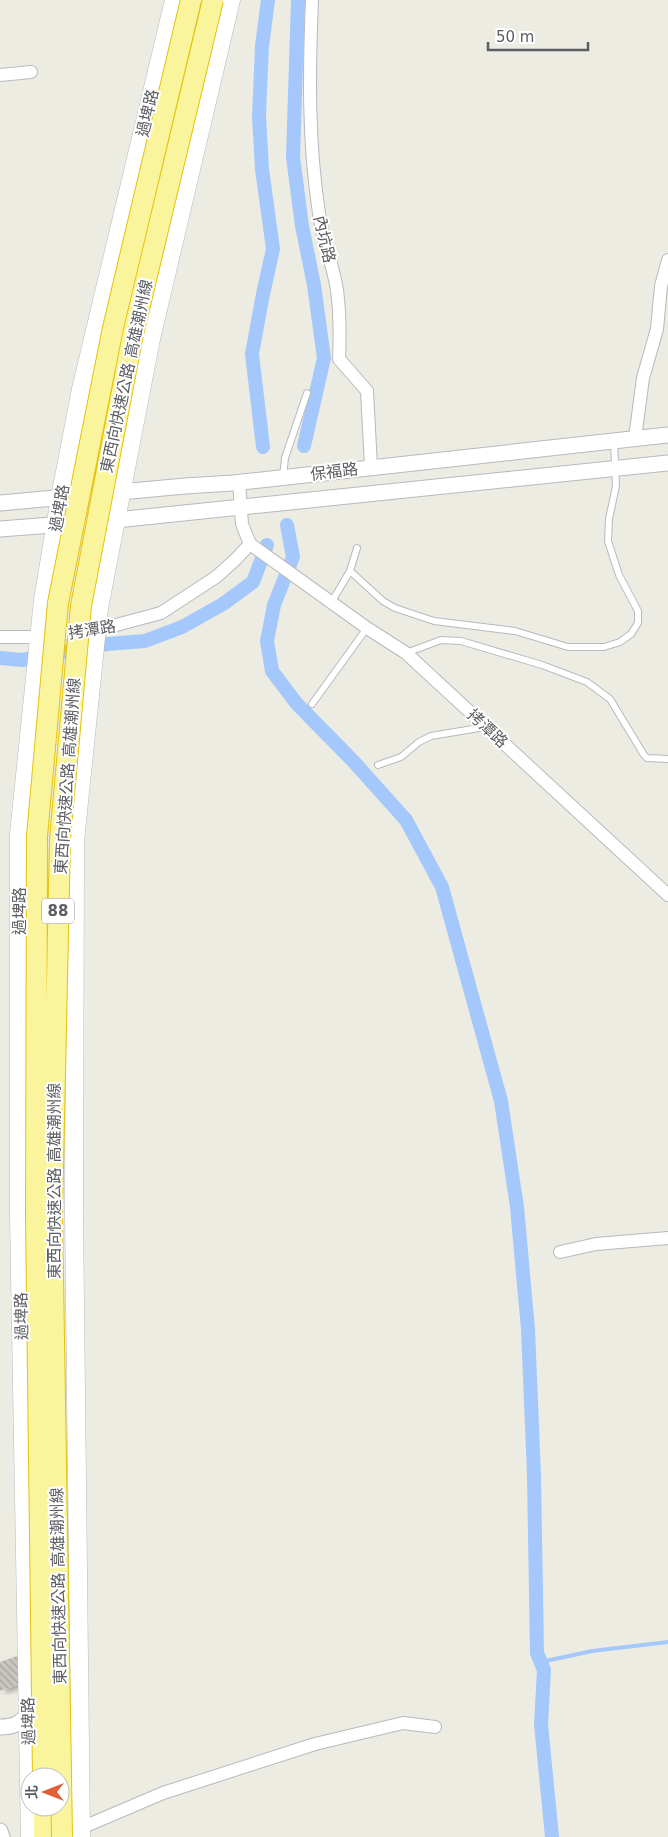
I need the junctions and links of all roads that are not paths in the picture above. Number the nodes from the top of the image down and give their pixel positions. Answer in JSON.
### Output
{"nodes":[{"id":1,"x":174,"y":0,"type":"edge"},
{"id":2,"x":191,"y":0,"type":"edge"},
{"id":3,"x":213,"y":0,"type":"edge"},
{"id":4,"x":231,"y":0,"type":"edge"},
{"id":5,"x":312,"y":0,"type":"edge"},
{"id":6,"x":31,"y":72,"type":"dead end"},
{"id":7,"x":0,"y":75,"type":"edge"},
{"id":8,"x":668,"y":260,"type":"edge"},
{"id":9,"x":307,"y":393,"type":"dead end"},
{"id":10,"x":668,"y":435,"type":"edge"},
{"id":11,"x":635,"y":438,"type":"junction"},
{"id":12,"x":614,"y":441,"type":"junction"},
{"id":13,"x":668,"y":463,"type":"edge"},
{"id":14,"x":371,"y":467,"type":"junction"},
{"id":15,"x":617,"y":469,"type":"junction"},
{"id":16,"x":283,"y":477,"type":"junction"},
{"id":17,"x":239,"y":482,"type":"junction"},
{"id":18,"x":121,"y":492,"type":"junction"},
{"id":19,"x":60,"y":498,"type":"junction"},
{"id":20,"x":0,"y":503,"type":"edge"},
{"id":21,"x":241,"y":507,"type":"junction"},
{"id":22,"x":116,"y":520,"type":"junction"},
{"id":23,"x":56,"y":525,"type":"junction"},
{"id":24,"x":0,"y":529,"type":"edge"},
{"id":25,"x":252,"y":547,"type":"junction"},
{"id":26,"x":357,"y":548,"type":"dead end"},
{"id":27,"x":350,"y":570,"type":"junction"},
{"id":28,"x":332,"y":602,"type":"junction"},
{"id":29,"x":367,"y":628,"type":"junction"},
{"id":30,"x":97,"y":632,"type":"junction"},
{"id":31,"x":0,"y":637,"type":"edge"},
{"id":32,"x":39,"y":642,"type":"junction"},
{"id":33,"x":406,"y":653,"type":"junction"},
{"id":34,"x":312,"y":704,"type":"dead end"},
{"id":35,"x":486,"y":727,"type":"junction"},
{"id":36,"x":668,"y":758,"type":"edge"},
{"id":37,"x":378,"y":765,"type":"dead end"},
{"id":38,"x":668,"y":895,"type":"edge"},
{"id":39,"x":668,"y":1238,"type":"edge"},
{"id":40,"x":560,"y":1252,"type":"dead end"},
{"id":41,"x":28,"y":1714,"type":"junction"},
{"id":42,"x":0,"y":1727,"type":"edge"},
{"id":43,"x":435,"y":1727,"type":"dead end"},
{"id":44,"x":43,"y":1767,"type":"edge"},
{"id":45,"x":44,"y":1817,"type":"edge"},
{"id":46,"x":0,"y":1831,"type":"edge"},
{"id":47,"x":81,"y":1833,"type":"edge"},
{"id":48,"x":2,"y":1837,"type":"edge"},
{"id":49,"x":30,"y":1837,"type":"edge"},
{"id":50,"x":44,"y":1837,"type":"edge"},
{"id":51,"x":62,"y":1837,"type":"edge"}],
"edges":[{"from":1,"to":19,"type":"main road","name":"過埤路"},
{"from":2,"to":44,"type":"highway","name":"東西向快速公路 高雄潮州線","number":"88","bridge":true},
{"from":3,"to":51,"type":"highway","name":"東西向快速公路 高雄潮州線","number":"88","bridge":true},
{"from":4,"to":18,"type":"main road"},
{"from":5,"to":14,"type":"street","name":"內坑路"},
{"from":6,"to":7,"type":"street"},
{"from":8,"to":11,"type":"street"},
{"from":9,"to":16,"type":"lane"},
{"from":10,"to":11,"type":"street","name":"保福路"},
{"from":11,"to":12,"type":"street","name":"保福路"},
{"from":12,"to":14,"type":"street","name":"保福路"},
{"from":12,"to":15,"type":"lane"},
{"from":13,"to":15,"type":"street","name":"保福路"},
{"from":14,"to":16,"type":"street","name":"保福路"},
{"from":15,"to":21,"type":"street","name":"保福路"},
{"from":15,"to":27,"type":"lane"},
{"from":16,"to":17,"type":"street","name":"保福路"},
{"from":17,"to":18,"type":"street","name":"保福路"},
{"from":17,"to":21,"type":"street"},
{"from":18,"to":19,"type":"street","name":"保福路"},
{"from":18,"to":22,"type":"main road"},
{"from":19,"to":20,"type":"street","name":"保福路"},
{"from":19,"to":23,"type":"main road","name":"過埤路"},
{"from":21,"to":22,"type":"street","name":"保福路"},
{"from":21,"to":25,"type":"street"},
{"from":22,"to":23,"type":"street","name":"保福路"},
{"from":22,"to":30,"type":"main road"},
{"from":23,"to":24,"type":"street","name":"保福路"},
{"from":23,"to":32,"type":"main road","name":"過埤路"},
{"from":25,"to":28,"type":"street","name":"拷潭路"},
{"from":25,"to":30,"type":"street","name":"拷潭路"},
{"from":26,"to":27,"type":"lane"},
{"from":27,"to":28,"type":"lane"},
{"from":28,"to":29,"type":"street","name":"拷潭路"},
{"from":29,"to":33,"type":"street","name":"拷潭路"},
{"from":29,"to":34,"type":"lane"},
{"from":30,"to":32,"type":"street","name":"拷潭路"},
{"from":30,"to":47,"type":"main road"},
{"from":31,"to":32,"type":"street","name":"拷潭路"},
{"from":32,"to":41,"type":"main road","name":"過埤路"},
{"from":33,"to":35,"type":"street","name":"拷潭路"},
{"from":33,"to":36,"type":"lane"},
{"from":35,"to":37,"type":"lane"},
{"from":35,"to":38,"type":"street","name":"拷潭路"},
{"from":39,"to":40,"type":"street"},
{"from":41,"to":42,"type":"street"},
{"from":41,"to":49,"type":"main road","name":"過埤路"},
{"from":43,"to":47,"type":"street"},
{"from":45,"to":50,"type":"highway"},
{"from":46,"to":48,"type":"street"}]}
